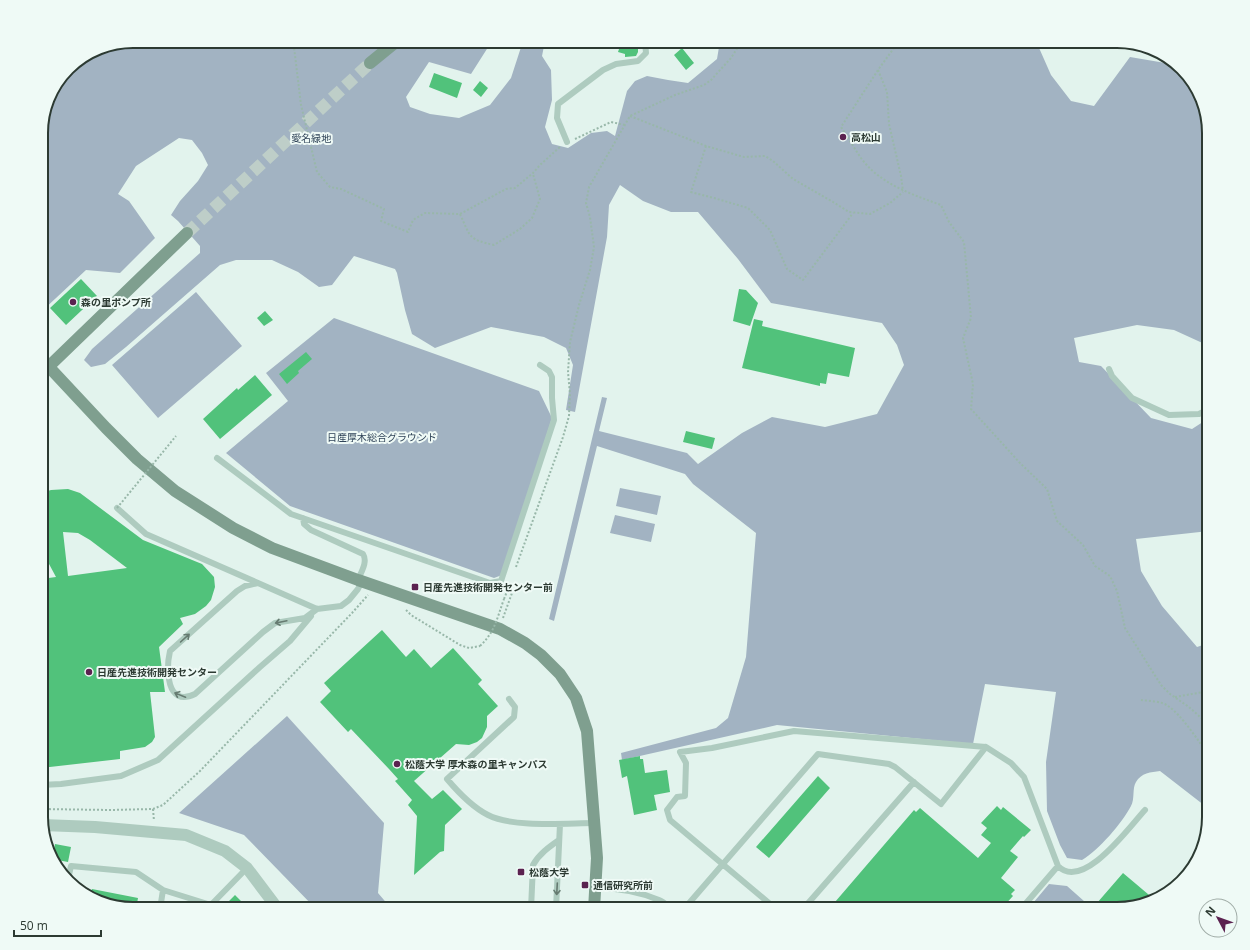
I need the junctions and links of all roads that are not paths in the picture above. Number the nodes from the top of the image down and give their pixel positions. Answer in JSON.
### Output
{"nodes":[{"id":1,"x":388,"y":48,"type":"edge"},
{"id":2,"x":646,"y":48,"type":"edge"},
{"id":3,"x":370,"y":63,"type":"tunnel mouth"},
{"id":4,"x":567,"y":142,"type":"road end"},
{"id":5,"x":187,"y":233,"type":"tunnel mouth"},
{"id":6,"x":540,"y":365,"type":"dead end"},
{"id":7,"x":48,"y":367,"type":"edge"},
{"id":8,"x":1109,"y":369,"type":"dead end"},
{"id":9,"x":48,"y":373,"type":"edge"},
{"id":10,"x":1202,"y":412,"type":"edge"},
{"id":11,"x":218,"y":458,"type":"dead end"},
{"id":12,"x":117,"y":508,"type":"road end"},
{"id":13,"x":303,"y":518,"type":"junction"},
{"id":14,"x":360,"y":581,"type":"junction"},
{"id":15,"x":258,"y":583,"type":"junction"},
{"id":16,"x":317,"y":609,"type":"junction"},
{"id":17,"x":509,"y":699,"type":"dead end"},
{"id":18,"x":986,"y":747,"type":"junction"},
{"id":19,"x":914,"y":782,"type":"junction"},
{"id":20,"x":48,"y":785,"type":"edge"},
{"id":21,"x":1145,"y":810,"type":"dead end"},
{"id":22,"x":595,"y":823,"type":"junction"},
{"id":23,"x":48,"y":824,"type":"edge"},
{"id":24,"x":560,"y":824,"type":"junction"},
{"id":25,"x":559,"y":840,"type":"junction"},
{"id":26,"x":723,"y":864,"type":"junction"},
{"id":27,"x":1058,"y":866,"type":"junction"},
{"id":28,"x":247,"y":868,"type":"junction"},
{"id":29,"x":69,"y":873,"type":"edge"},
{"id":30,"x":596,"y":888,"type":"junction"},
{"id":31,"x":163,"y":890,"type":"junction"},
{"id":32,"x":161,"y":902,"type":"edge"},
{"id":33,"x":195,"y":902,"type":"edge"},
{"id":34,"x":214,"y":902,"type":"edge"},
{"id":35,"x":273,"y":902,"type":"edge"},
{"id":36,"x":531,"y":902,"type":"edge"},
{"id":37,"x":556,"y":902,"type":"edge"},
{"id":38,"x":595,"y":902,"type":"edge"},
{"id":39,"x":663,"y":902,"type":"edge"},
{"id":40,"x":690,"y":902,"type":"edge"},
{"id":41,"x":768,"y":902,"type":"edge"},
{"id":42,"x":809,"y":902,"type":"edge"},
{"id":43,"x":1027,"y":902,"type":"edge"}],
"edges":[{"from":1,"to":3,"type":"street"},
{"from":2,"to":4,"type":"lane"},
{"from":5,"to":7,"type":"street"},
{"from":6,"to":13,"type":"lane"},
{"from":8,"to":10,"type":"lane"},
{"from":9,"to":14,"type":"street"},
{"from":11,"to":13,"type":"lane"},
{"from":12,"to":15,"type":"lane"},
{"from":13,"to":14,"type":"lane"},
{"from":14,"to":16,"type":"lane"},
{"from":14,"to":22,"type":"street"},
{"from":15,"to":16,"type":"lane"},
{"from":16,"to":15,"type":"lane","one_way":true},
{"from":16,"to":20,"type":"lane"},
{"from":17,"to":24,"type":"lane"},
{"from":18,"to":19,"type":"lane"},
{"from":18,"to":26,"type":"lane"},
{"from":18,"to":27,"type":"lane"},
{"from":19,"to":26,"type":"lane"},
{"from":19,"to":42,"type":"lane"},
{"from":21,"to":27,"type":"lane"},
{"from":22,"to":24,"type":"lane"},
{"from":22,"to":30,"type":"street"},
{"from":23,"to":28,"type":"street"},
{"from":24,"to":25,"type":"lane"},
{"from":25,"to":36,"type":"lane"},
{"from":25,"to":37,"type":"lane","one_way":true},
{"from":26,"to":40,"type":"lane"},
{"from":26,"to":41,"type":"lane"},
{"from":27,"to":43,"type":"lane"},
{"from":28,"to":34,"type":"lane"},
{"from":28,"to":35,"type":"street"},
{"from":29,"to":31,"type":"lane"},
{"from":30,"to":38,"type":"street"},
{"from":30,"to":39,"type":"lane"},
{"from":31,"to":32,"type":"lane"},
{"from":31,"to":33,"type":"lane"}]}
